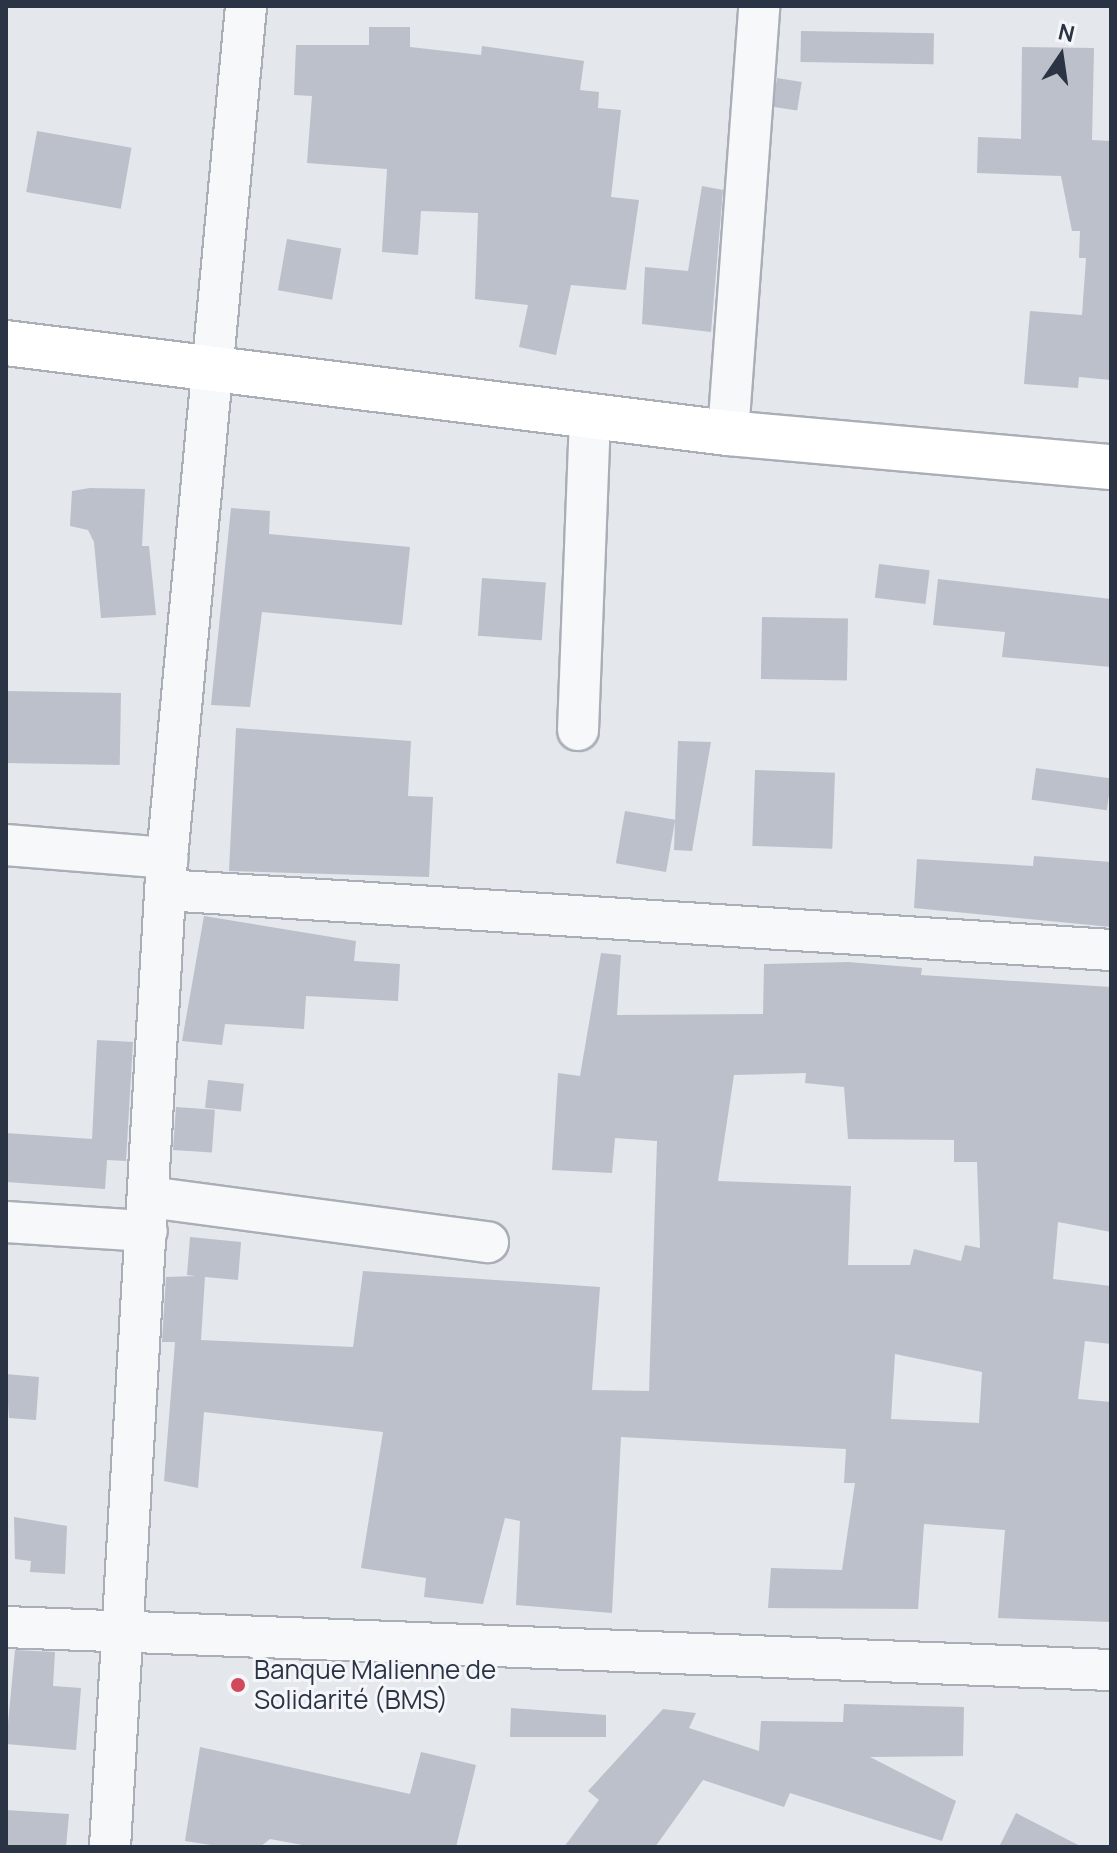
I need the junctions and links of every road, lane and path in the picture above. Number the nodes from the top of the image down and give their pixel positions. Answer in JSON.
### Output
{"nodes":[{"id":1,"x":246,"y":6,"type":"edge"},
{"id":2,"x":759,"y":6,"type":"edge"},
{"id":3,"x":6,"y":343,"type":"edge"},
{"id":4,"x":208,"y":363,"type":"junction"},
{"id":5,"x":590,"y":415,"type":"junction"},
{"id":6,"x":728,"y":433,"type":"junction"},
{"id":7,"x":1111,"y":467,"type":"edge"},
{"id":8,"x":578,"y":730,"type":"dead end"},
{"id":9,"x":6,"y":845,"type":"edge"},
{"id":10,"x":166,"y":874,"type":"junction"},
{"id":11,"x":1111,"y":950,"type":"edge"},
{"id":12,"x":148,"y":1214,"type":"junction"},
{"id":13,"x":6,"y":1222,"type":"edge"},
{"id":14,"x":488,"y":1242,"type":"dead end"},
{"id":15,"x":6,"y":1627,"type":"edge"},
{"id":16,"x":126,"y":1634,"type":"junction"},
{"id":17,"x":1111,"y":1670,"type":"edge"},
{"id":18,"x":110,"y":1847,"type":"edge"}],
"edges":[{"from":1,"to":4,"type":"street"},
{"from":2,"to":6,"type":"street"},
{"from":3,"to":4,"type":"main road"},
{"from":4,"to":5,"type":"main road"},
{"from":4,"to":10,"type":"street"},
{"from":5,"to":6,"type":"main road"},
{"from":5,"to":8,"type":"street"},
{"from":6,"to":7,"type":"main road"},
{"from":9,"to":10,"type":"street"},
{"from":10,"to":11,"type":"street"},
{"from":10,"to":12,"type":"street"},
{"from":12,"to":13,"type":"street"},
{"from":12,"to":14,"type":"street"},
{"from":12,"to":16,"type":"street"},
{"from":15,"to":16,"type":"street"},
{"from":16,"to":17,"type":"street"},
{"from":16,"to":18,"type":"street"}]}
